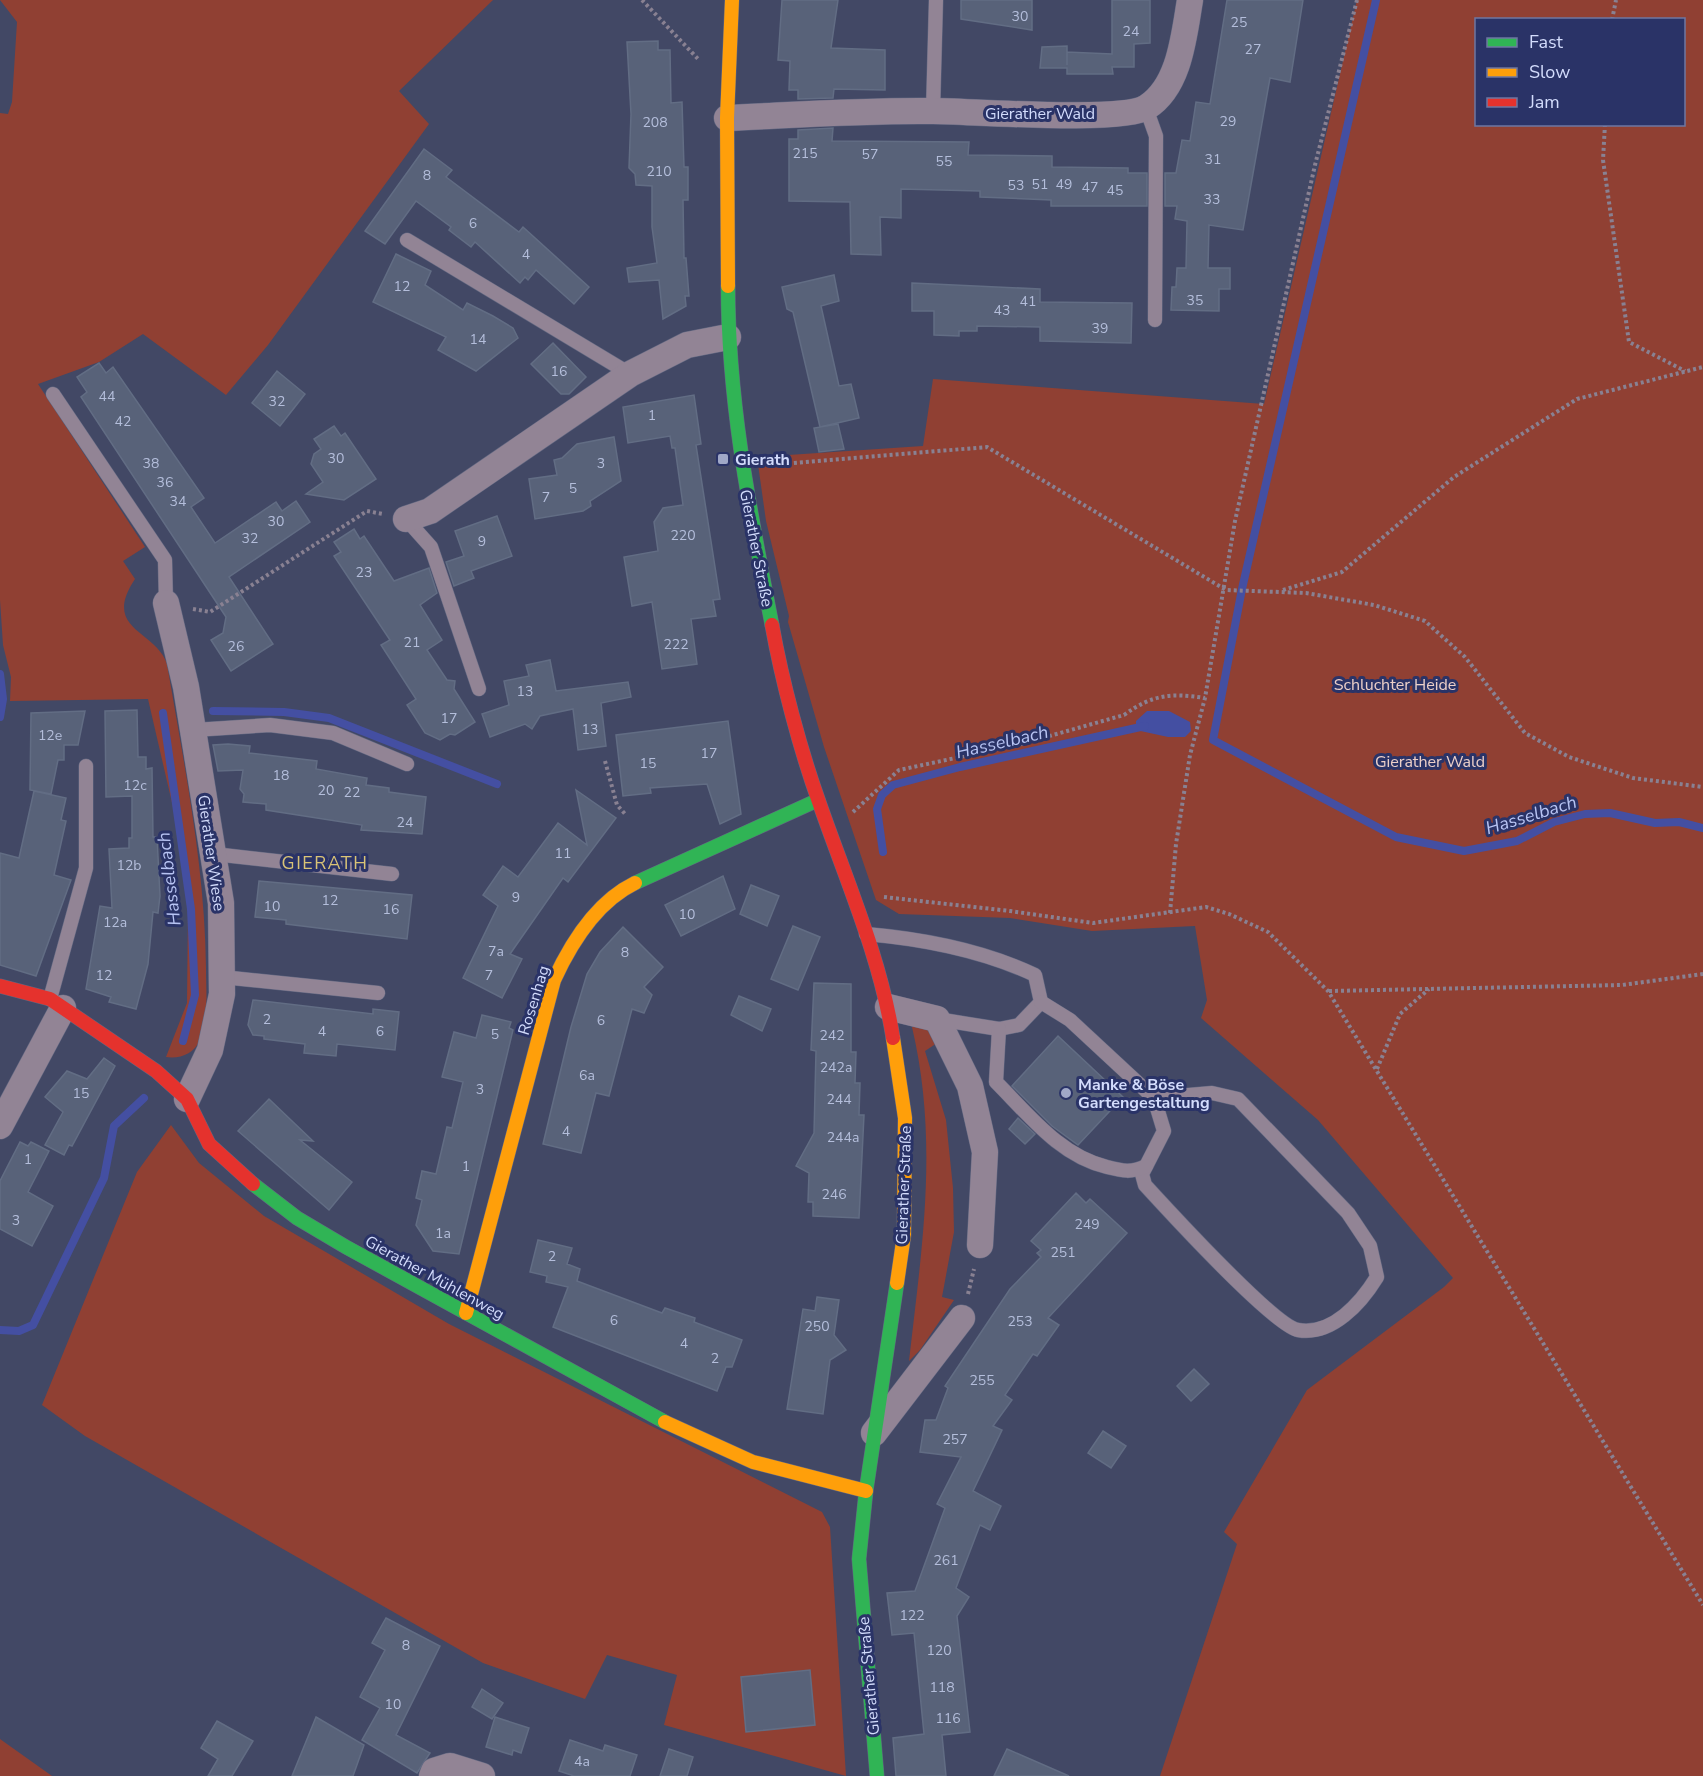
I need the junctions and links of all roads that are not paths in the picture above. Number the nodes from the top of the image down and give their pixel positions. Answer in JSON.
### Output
{"nodes":[{"id":1,"x":732,"y":0,"type":"edge"},
{"id":2,"x":936,"y":0,"type":"edge"},
{"id":3,"x":1190,"y":0,"type":"edge"},
{"id":4,"x":1146,"y":108,"type":"junction"},
{"id":5,"x":933,"y":111,"type":"junction"},
{"id":6,"x":727,"y":118,"type":"junction"},
{"id":7,"x":407,"y":240,"type":"dead end"},
{"id":8,"x":1155,"y":320,"type":"dead end"},
{"id":9,"x":728,"y":336,"type":"junction"},
{"id":10,"x":630,"y":374,"type":"junction"},
{"id":11,"x":53,"y":394,"type":"dead end"},
{"id":12,"x":406,"y":519,"type":"joint"},
{"id":13,"x":166,"y":603,"type":"joint"},
{"id":14,"x":479,"y":689,"type":"dead end"},
{"id":15,"x":194,"y":730,"type":"junction"},
{"id":16,"x":407,"y":764,"type":"dead end"},
{"id":17,"x":86,"y":766,"type":"dead end"},
{"id":18,"x":818,"y":800,"type":"junction"},
{"id":19,"x":214,"y":854,"type":"junction"},
{"id":20,"x":392,"y":874,"type":"dead end"},
{"id":21,"x":866,"y":934,"type":"junction"},
{"id":22,"x":222,"y":977,"type":"junction"},
{"id":23,"x":0,"y":986,"type":"edge"},
{"id":24,"x":378,"y":993,"type":"dead end"},
{"id":25,"x":1041,"y":1002,"type":"junction"},
{"id":26,"x":56,"y":1003,"type":"junction"},
{"id":27,"x":888,"y":1007,"type":"junction"},
{"id":28,"x":937,"y":1019,"type":"junction"},
{"id":29,"x":999,"y":1029,"type":"junction"},
{"id":30,"x":1154,"y":1098,"type":"junction"},
{"id":31,"x":187,"y":1099,"type":"junction"},
{"id":32,"x":0,"y":1126,"type":"edge"},
{"id":33,"x":1146,"y":1166,"type":"junction"},
{"id":34,"x":980,"y":1245,"type":"road end"},
{"id":35,"x":466,"y":1313,"type":"junction"},
{"id":36,"x":962,"y":1318,"type":"road end"},
{"id":37,"x":874,"y":1433,"type":"junction"},
{"id":38,"x":866,"y":1491,"type":"junction"},
{"id":39,"x":432,"y":1776,"type":"edge"},
{"id":40,"x":482,"y":1776,"type":"edge"},
{"id":41,"x":877,"y":1776,"type":"edge"}],
"edges":[{"from":1,"to":6,"type":"street","name":"Gierather Straße"},
{"from":2,"to":5,"type":"lane"},
{"from":3,"to":4,"type":"street"},
{"from":4,"to":5,"type":"street","name":"Gierather Wald"},
{"from":4,"to":8,"type":"lane"},
{"from":5,"to":6,"type":"street","name":"Gierather Wald"},
{"from":6,"to":9,"type":"street","name":"Gierather Straße"},
{"from":7,"to":10,"type":"lane"},
{"from":9,"to":10,"type":"street"},
{"from":9,"to":18,"type":"street","name":"Gierather Straße"},
{"from":10,"to":12,"type":"street"},
{"from":11,"to":13,"type":"lane"},
{"from":12,"to":14,"type":"lane"},
{"from":13,"to":15,"type":"street","name":"Gierather Wiese"},
{"from":15,"to":16,"type":"lane"},
{"from":15,"to":19,"type":"street","name":"Gierather Wiese"},
{"from":17,"to":26,"type":"lane"},
{"from":18,"to":21,"type":"street","name":"Gierather Straße"},
{"from":18,"to":35,"type":"street","name":"Rosenhag"},
{"from":19,"to":20,"type":"lane"},
{"from":19,"to":22,"type":"street","name":"Gierather Wiese"},
{"from":21,"to":25,"type":"lane"},
{"from":21,"to":27,"type":"street","name":"Gierather Straße"},
{"from":22,"to":24,"type":"lane"},
{"from":22,"to":31,"type":"street","name":"Gierather Wiese"},
{"from":23,"to":26,"type":"street","name":"Gierather Mühlenweg"},
{"from":25,"to":29,"type":"lane"},
{"from":25,"to":30,"type":"lane"},
{"from":26,"to":31,"type":"street","name":"Gierather Mühlenweg"},
{"from":26,"to":32,"type":"street"},
{"from":27,"to":28,"type":"street"},
{"from":27,"to":37,"type":"street","name":"Gierather Straße"},
{"from":28,"to":29,"type":"lane"},
{"from":28,"to":34,"type":"street"},
{"from":29,"to":33,"type":"lane"},
{"from":30,"to":33,"type":"lane"},
{"from":30,"to":33,"type":"lane"},
{"from":31,"to":35,"type":"street","name":"Gierather Mühlenweg"},
{"from":35,"to":38,"type":"street","name":"Gierather Mühlenweg"},
{"from":36,"to":37,"type":"street","name":"Gierather Straße"},
{"from":37,"to":38,"type":"street","name":"Gierather Straße"},
{"from":38,"to":41,"type":"street","name":"Gierather Straße"},
{"from":39,"to":40,"type":"street"}]}
